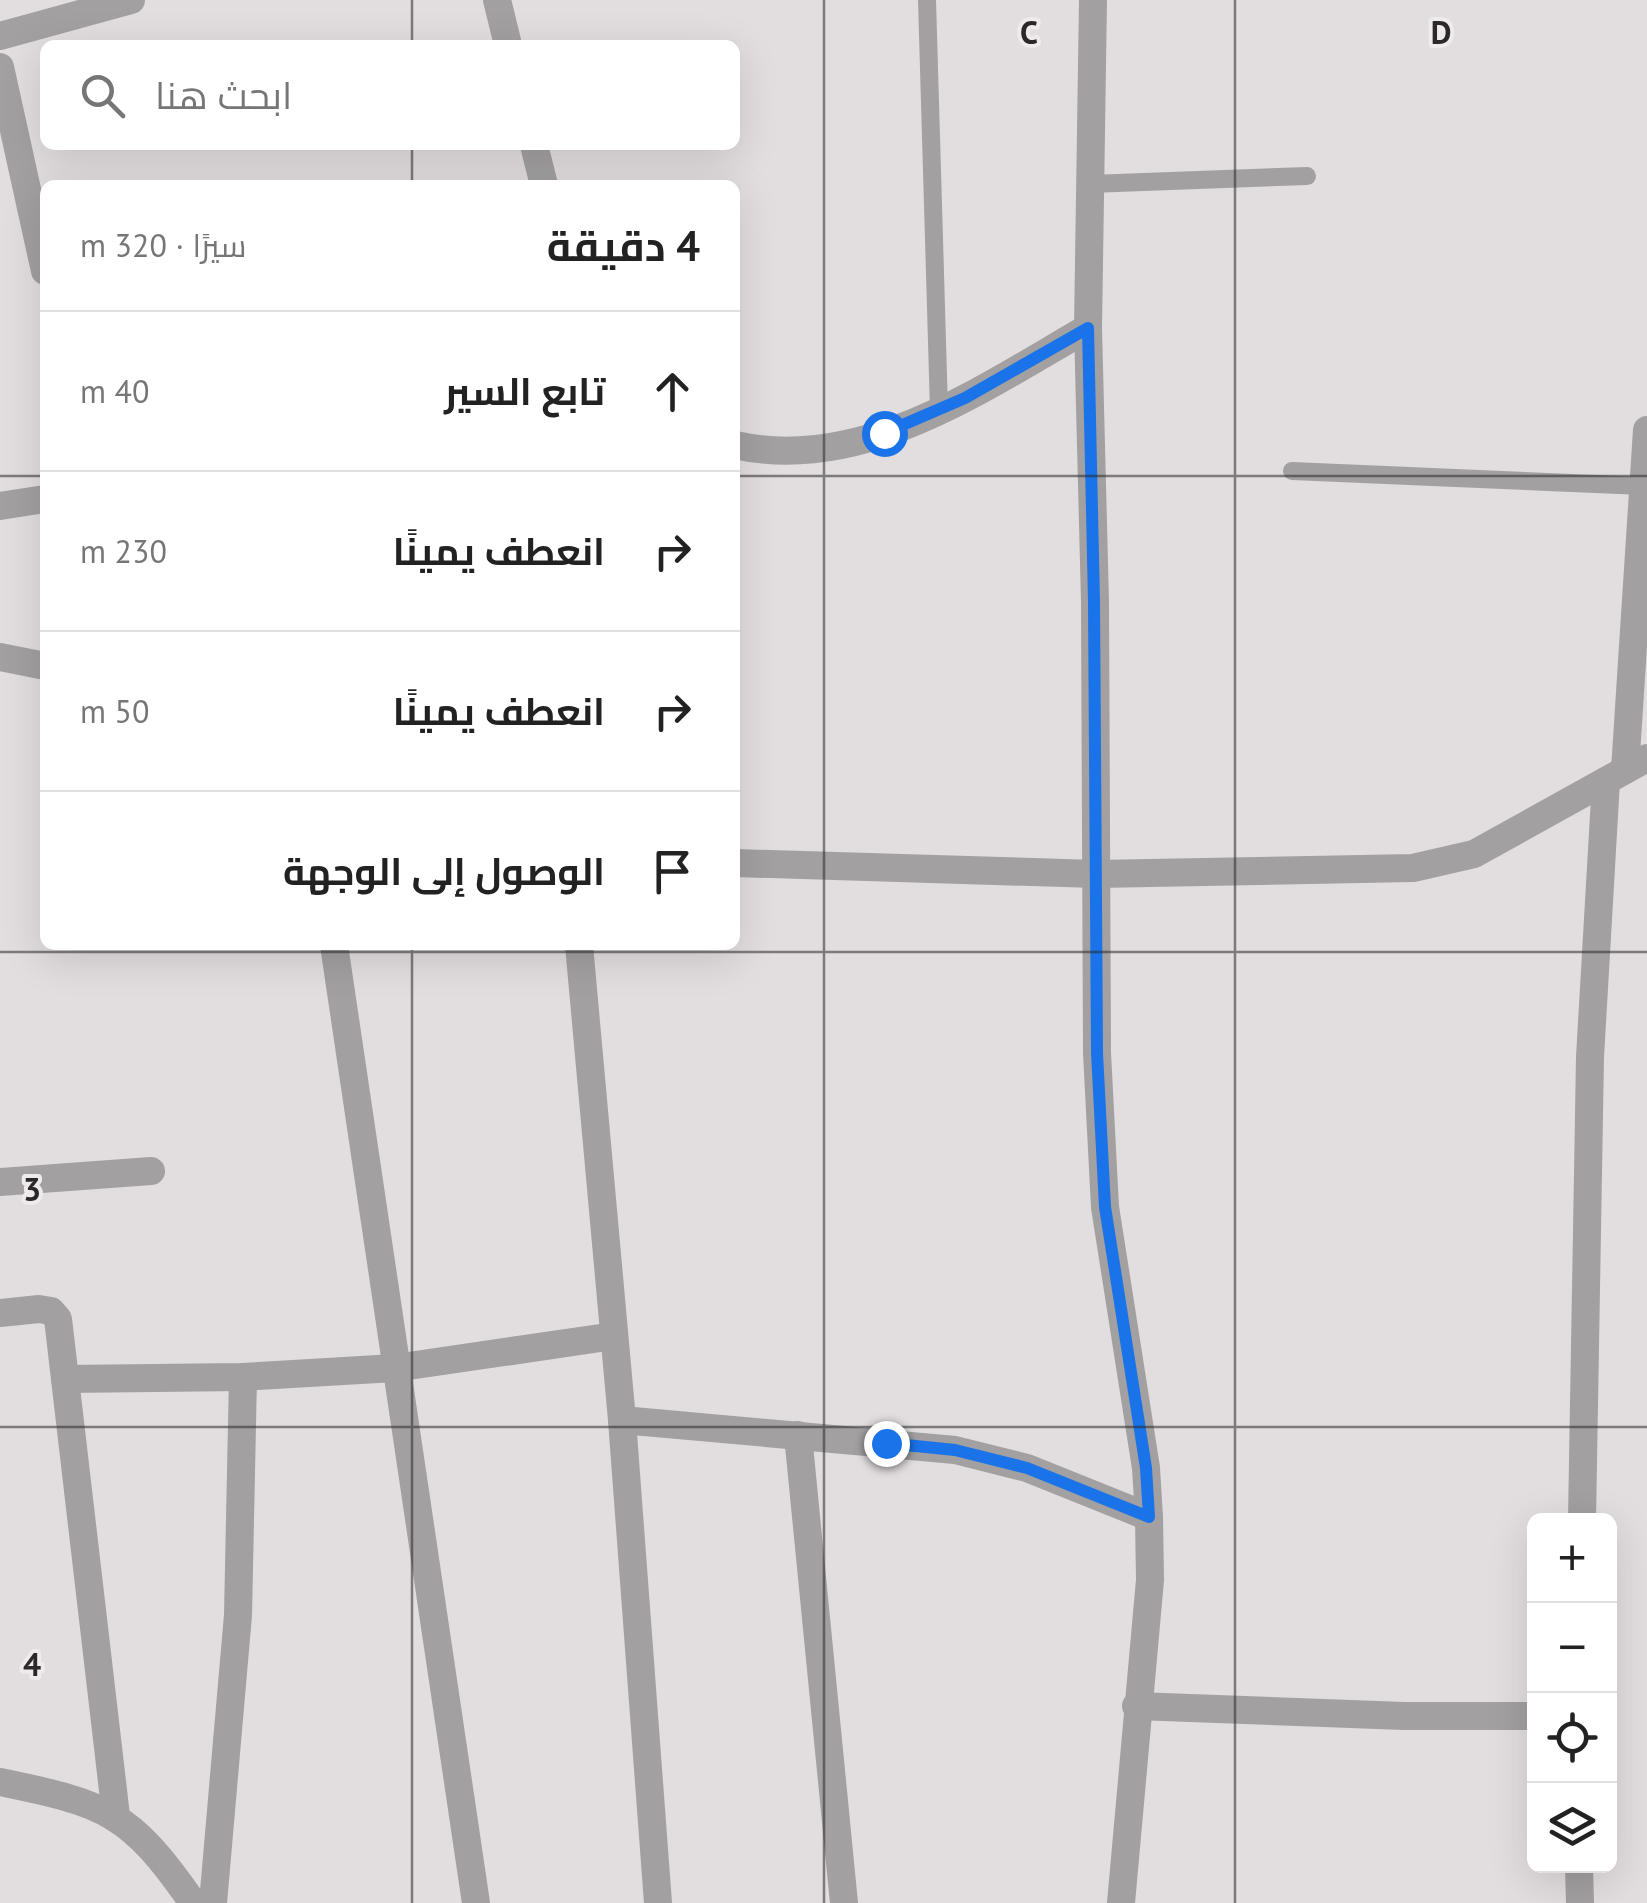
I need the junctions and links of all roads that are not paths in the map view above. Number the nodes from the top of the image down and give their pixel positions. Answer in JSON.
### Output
{"nodes":[{"id":1,"x":131,"y":0,"type":"edge"},
{"id":2,"x":497,"y":0,"type":"edge"},
{"id":3,"x":928,"y":0,"type":"edge"},
{"id":4,"x":1093,"y":0,"type":"edge"},
{"id":5,"x":0,"y":36,"type":"edge"},
{"id":6,"x":507,"y":40,"type":"edge"},
{"id":7,"x":0,"y":67,"type":"edge"},
{"id":8,"x":535,"y":150,"type":"edge"},
{"id":9,"x":1307,"y":176,"type":"dead end"},
{"id":10,"x":543,"y":180,"type":"edge"},
{"id":11,"x":1090,"y":184,"type":"junction"},
{"id":12,"x":40,"y":248,"type":"edge"},
{"id":13,"x":1088,"y":328,"type":"junction"},
{"id":14,"x":940,"y":410,"type":"junction"},
{"id":15,"x":1647,"y":430,"type":"edge"},
{"id":16,"x":740,"y":446,"type":"edge"},
{"id":17,"x":1292,"y":471,"type":"dead end"},
{"id":18,"x":1644,"y":486,"type":"junction"},
{"id":19,"x":40,"y":500,"type":"edge"},
{"id":20,"x":0,"y":506,"type":"edge"},
{"id":21,"x":0,"y":658,"type":"edge"},
{"id":22,"x":40,"y":664,"type":"edge"},
{"id":23,"x":1626,"y":770,"type":"edge"},
{"id":24,"x":740,"y":862,"type":"edge"},
{"id":25,"x":1096,"y":874,"type":"junction"},
{"id":26,"x":335,"y":950,"type":"edge"},
{"id":27,"x":579,"y":950,"type":"edge"},
{"id":28,"x":151,"y":1171,"type":"dead end"},
{"id":29,"x":0,"y":1182,"type":"edge"},
{"id":30,"x":0,"y":1313,"type":"edge"},
{"id":31,"x":614,"y":1336,"type":"junction"},
{"id":32,"x":395,"y":1368,"type":"junction"},
{"id":33,"x":243,"y":1377,"type":"junction"},
{"id":34,"x":65,"y":1378,"type":"junction"},
{"id":35,"x":622,"y":1420,"type":"junction"},
{"id":36,"x":798,"y":1435,"type":"junction"},
{"id":37,"x":1582,"y":1513,"type":"edge"},
{"id":38,"x":1149,"y":1517,"type":"junction"},
{"id":39,"x":1136,"y":1706,"type":"junction"},
{"id":40,"x":1527,"y":1716,"type":"edge"},
{"id":41,"x":0,"y":1782,"type":"edge"},
{"id":42,"x":116,"y":1816,"type":"junction"},
{"id":43,"x":1579,"y":1873,"type":"edge"},
{"id":44,"x":194,"y":1903,"type":"edge"},
{"id":45,"x":214,"y":1903,"type":"edge"},
{"id":46,"x":476,"y":1903,"type":"edge"},
{"id":47,"x":658,"y":1903,"type":"edge"},
{"id":48,"x":844,"y":1903,"type":"edge"},
{"id":49,"x":1121,"y":1903,"type":"edge"},
{"id":50,"x":1580,"y":1903,"type":"edge"}],
"edges":[{"from":1,"to":5,"type":"street"},
{"from":2,"to":6,"type":"street"},
{"from":3,"to":14,"type":"lane"},
{"from":4,"to":11,"type":"street"},
{"from":7,"to":12,"type":"street"},
{"from":8,"to":10,"type":"street"},
{"from":9,"to":11,"type":"lane"},
{"from":11,"to":13,"type":"street"},
{"from":13,"to":14,"type":"street"},
{"from":13,"to":25,"type":"street"},
{"from":14,"to":16,"type":"street"},
{"from":15,"to":18,"type":"street"},
{"from":17,"to":18,"type":"lane"},
{"from":18,"to":23,"type":"street"},
{"from":19,"to":20,"type":"street"},
{"from":21,"to":22,"type":"street"},
{"from":23,"to":25,"type":"street"},
{"from":23,"to":37,"type":"street"},
{"from":24,"to":25,"type":"street"},
{"from":25,"to":38,"type":"street"},
{"from":26,"to":32,"type":"street"},
{"from":27,"to":31,"type":"street"},
{"from":28,"to":29,"type":"street"},
{"from":30,"to":34,"type":"street"},
{"from":31,"to":32,"type":"street"},
{"from":31,"to":35,"type":"street"},
{"from":32,"to":33,"type":"street"},
{"from":32,"to":46,"type":"street"},
{"from":33,"to":34,"type":"street"},
{"from":33,"to":45,"type":"street"},
{"from":34,"to":42,"type":"street"},
{"from":35,"to":36,"type":"street"},
{"from":35,"to":47,"type":"street"},
{"from":36,"to":38,"type":"street"},
{"from":36,"to":48,"type":"street"},
{"from":38,"to":39,"type":"street"},
{"from":39,"to":40,"type":"street"},
{"from":39,"to":49,"type":"street"},
{"from":41,"to":42,"type":"street"},
{"from":42,"to":44,"type":"street"},
{"from":43,"to":50,"type":"street"}]}
